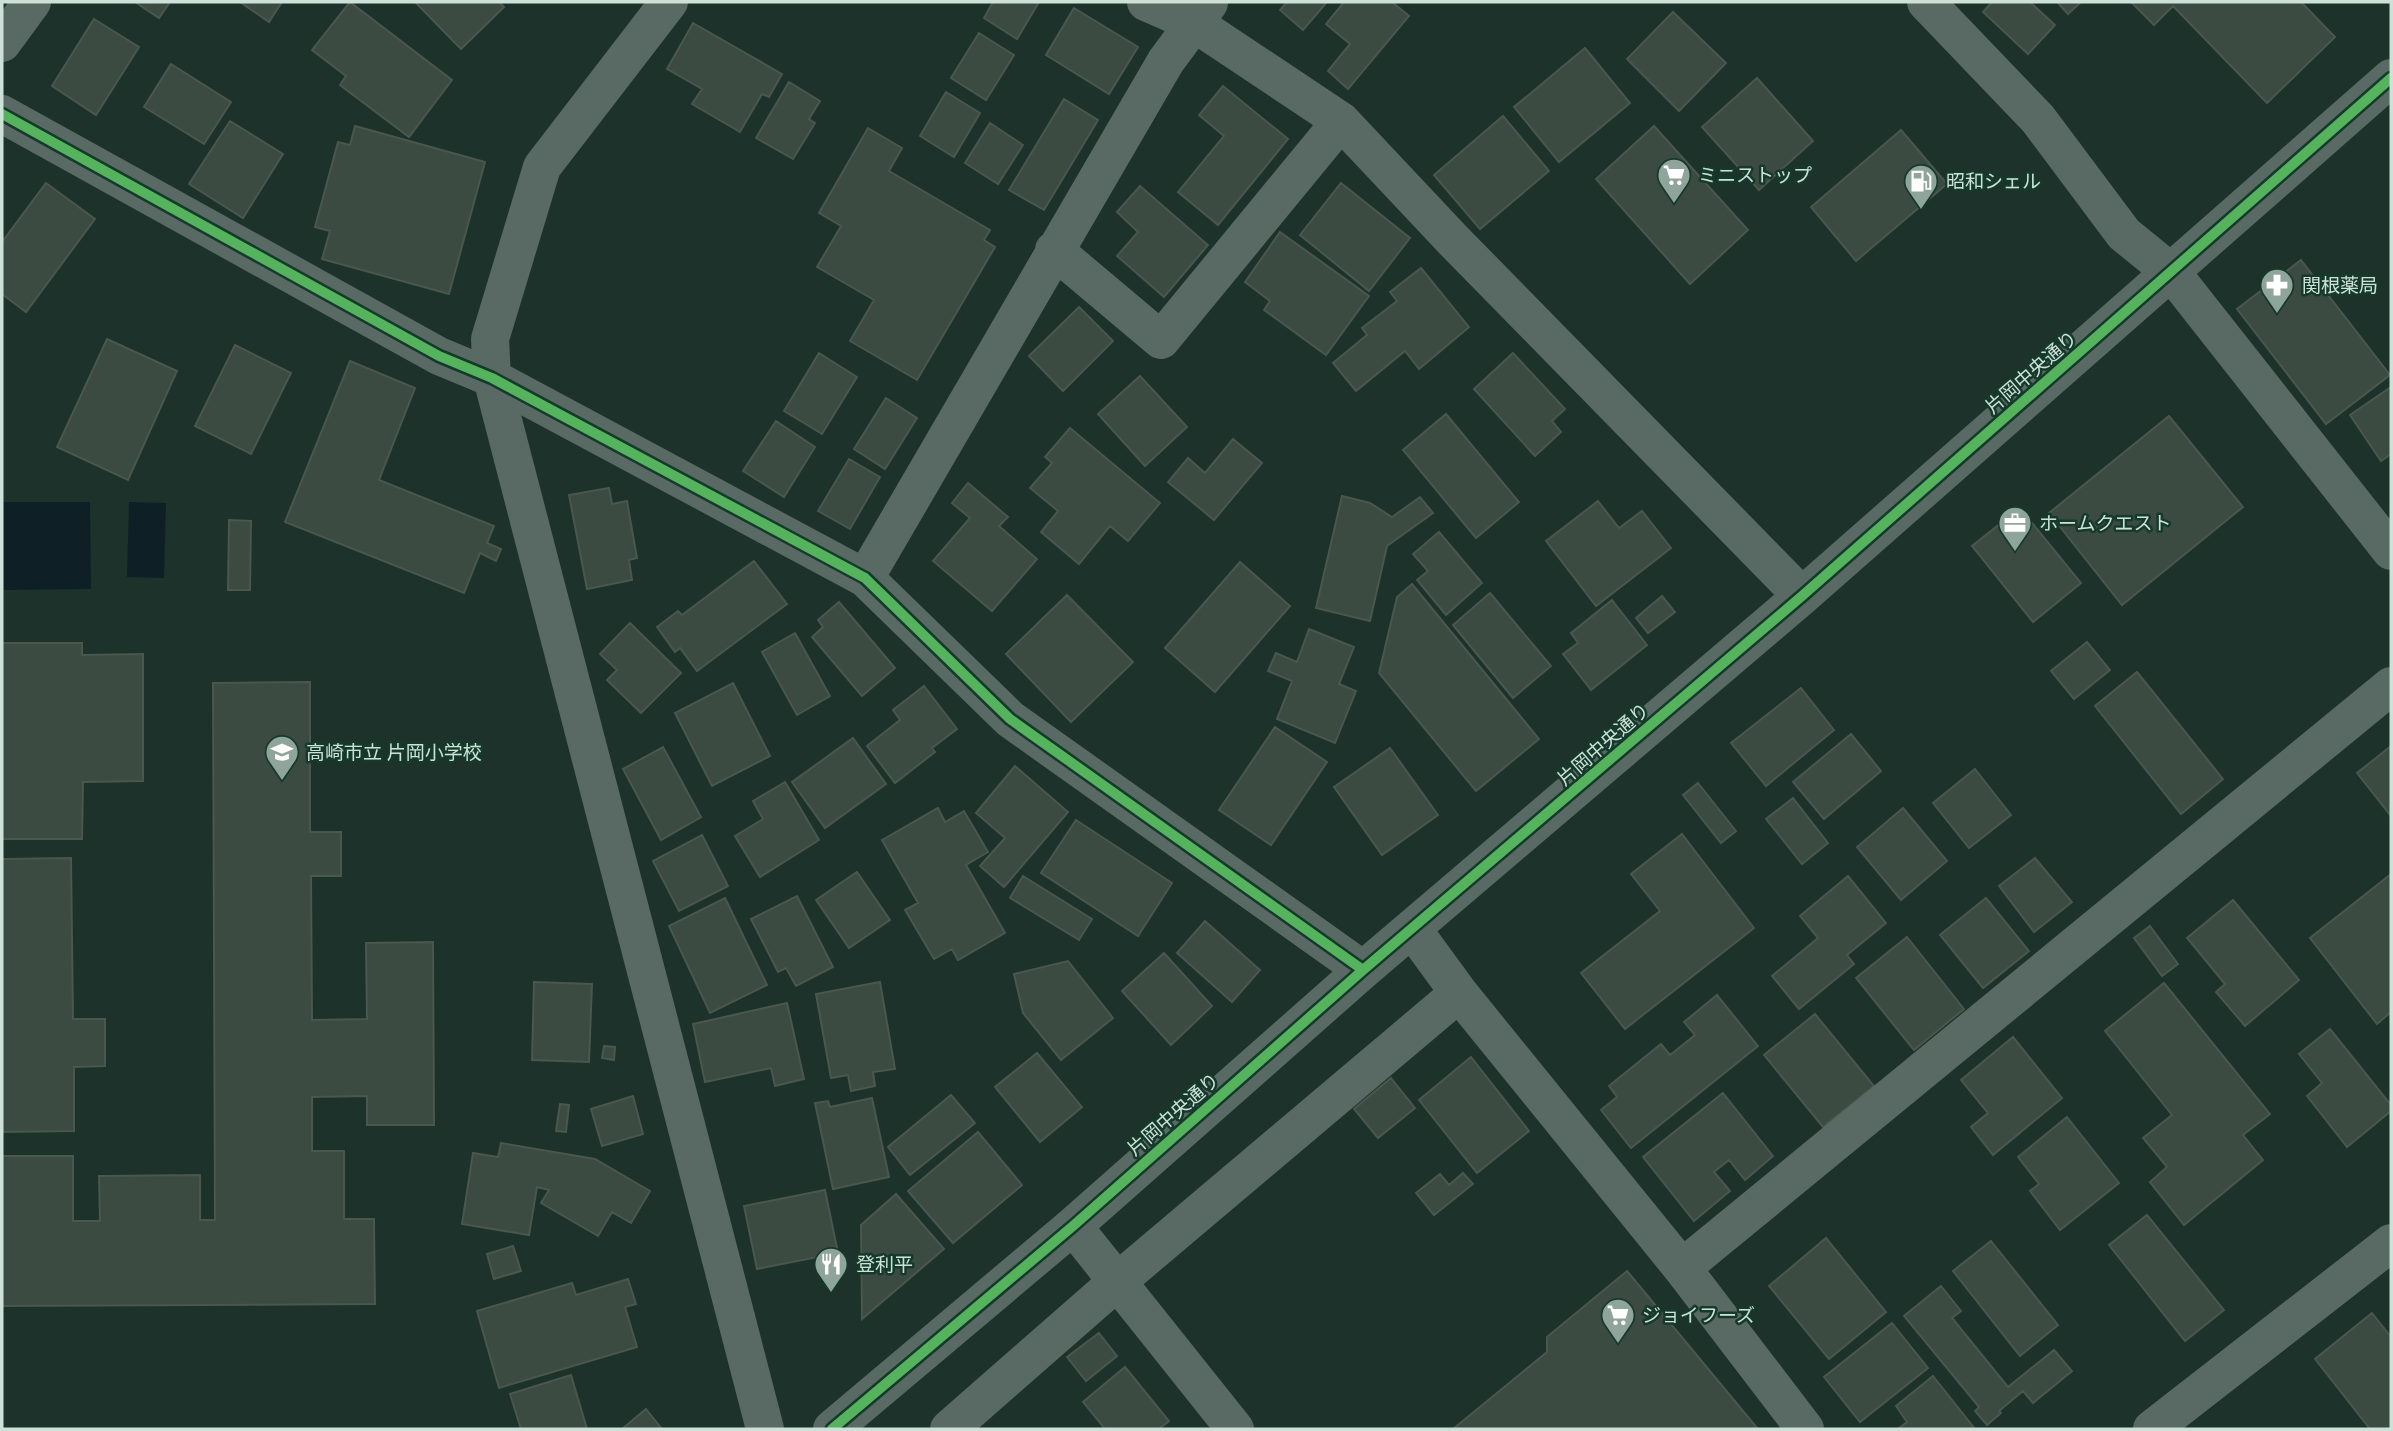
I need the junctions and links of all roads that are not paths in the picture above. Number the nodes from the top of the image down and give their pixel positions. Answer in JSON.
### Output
{"nodes":[{"id":1,"x":32,"y":2,"type":"edge"},
{"id":2,"x":670,"y":2,"type":"edge"},
{"id":3,"x":1146,"y":2,"type":"edge"},
{"id":4,"x":1926,"y":2,"type":"edge"},
{"id":5,"x":1202,"y":12,"type":"edge"},
{"id":6,"x":2,"y":43,"type":"edge"},
{"id":7,"x":2391,"y":78,"type":"edge"},
{"id":8,"x":2,"y":114,"type":"edge"},
{"id":9,"x":1341,"y":121,"type":"junction"},
{"id":10,"x":1054,"y":250,"type":"junction"},
{"id":11,"x":2172,"y":273,"type":"junction"},
{"id":12,"x":492,"y":379,"type":"junction"},
{"id":13,"x":2391,"y":551,"type":"edge"},
{"id":14,"x":865,"y":578,"type":"junction"},
{"id":15,"x":1802,"y":596,"type":"junction"},
{"id":16,"x":2391,"y":685,"type":"edge"},
{"id":17,"x":1413,"y":930,"type":"junction"},
{"id":18,"x":1363,"y":970,"type":"junction"},
{"id":19,"x":1459,"y":993,"type":"junction"},
{"id":20,"x":1073,"y":1226,"type":"junction"},
{"id":21,"x":2391,"y":1243,"type":"edge"},
{"id":22,"x":1682,"y":1268,"type":"junction"},
{"id":23,"x":1118,"y":1281,"type":"junction"},
{"id":24,"x":765,"y":1429,"type":"edge"},
{"id":25,"x":832,"y":1429,"type":"edge"},
{"id":26,"x":949,"y":1429,"type":"edge"},
{"id":27,"x":1235,"y":1429,"type":"edge"},
{"id":28,"x":1805,"y":1429,"type":"edge"},
{"id":29,"x":2152,"y":1429,"type":"edge"}],
"edges":[{"from":1,"to":6,"type":"street"},
{"from":2,"to":12,"type":"street"},
{"from":3,"to":5,"type":"street"},
{"from":4,"to":11,"type":"street"},
{"from":5,"to":9,"type":"street"},
{"from":5,"to":10,"type":"street"},
{"from":7,"to":11,"type":"street","name":"片岡中央通り"},
{"from":8,"to":12,"type":"street"},
{"from":9,"to":10,"type":"street"},
{"from":9,"to":15,"type":"street"},
{"from":10,"to":14,"type":"street"},
{"from":11,"to":13,"type":"street"},
{"from":11,"to":15,"type":"street","name":"片岡中央通り"},
{"from":12,"to":14,"type":"street"},
{"from":12,"to":24,"type":"street"},
{"from":14,"to":18,"type":"street"},
{"from":15,"to":17,"type":"street","name":"片岡中央通り"},
{"from":16,"to":22,"type":"street"},
{"from":17,"to":18,"type":"street","name":"片岡中央通り"},
{"from":17,"to":19,"type":"street"},
{"from":18,"to":20,"type":"street","name":"片岡中央通り"},
{"from":19,"to":22,"type":"street"},
{"from":19,"to":23,"type":"street"},
{"from":20,"to":23,"type":"street"},
{"from":20,"to":25,"type":"street","name":"片岡中央通り"},
{"from":21,"to":29,"type":"street"},
{"from":22,"to":28,"type":"street"},
{"from":23,"to":26,"type":"street"},
{"from":23,"to":27,"type":"street"}]}
